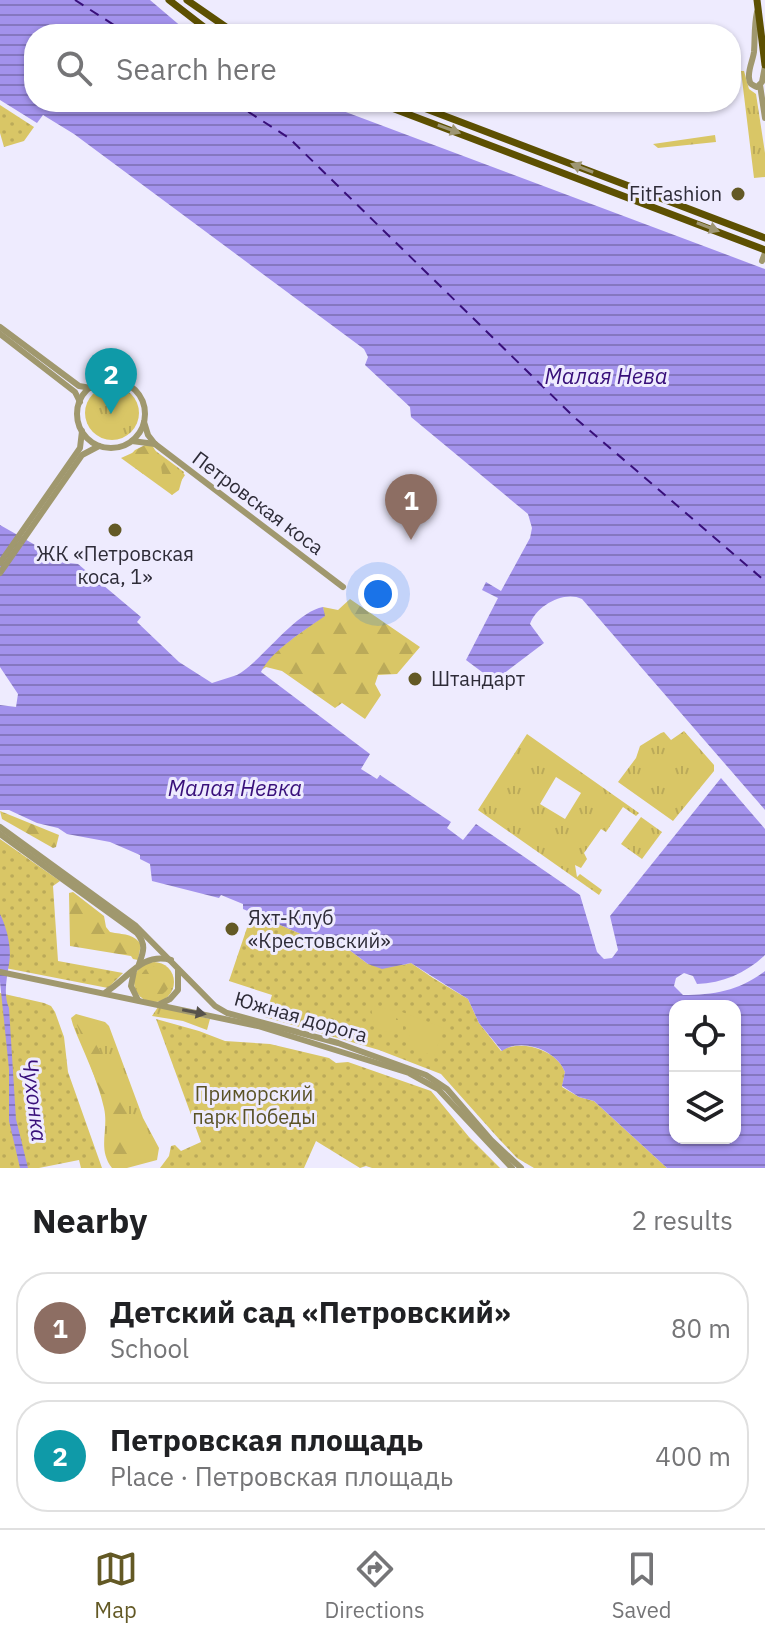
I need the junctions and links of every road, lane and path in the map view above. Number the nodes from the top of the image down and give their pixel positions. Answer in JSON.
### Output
{"nodes":[{"id":1,"x":169,"y":0,"type":"edge"},
{"id":2,"x":187,"y":0,"type":"edge"},
{"id":3,"x":758,"y":4,"type":"edge"},
{"id":4,"x":200,"y":24,"type":"edge"},
{"id":5,"x":222,"y":24,"type":"edge"},
{"id":6,"x":765,"y":66,"type":"edge"},
{"id":7,"x":760,"y":85,"type":"junction"},
{"id":8,"x":403,"y":112,"type":"edge"},
{"id":9,"x":434,"y":112,"type":"edge"},
{"id":10,"x":765,"y":118,"type":"edge"},
{"id":11,"x":765,"y":238,"type":"edge"},
{"id":12,"x":764,"y":255,"type":"edge"},
{"id":13,"x":0,"y":327,"type":"edge"},
{"id":14,"x":0,"y":334,"type":"edge"},
{"id":15,"x":91,"y":388,"type":"junction"},
{"id":16,"x":80,"y":402,"type":"junction"},
{"id":17,"x":144,"y":422,"type":"junction"},
{"id":18,"x":82,"y":431,"type":"junction"},
{"id":19,"x":132,"y":441,"type":"junction"},
{"id":20,"x":155,"y":444,"type":"junction"},
{"id":21,"x":99,"y":446,"type":"junction"},
{"id":22,"x":21,"y":538,"type":"junction"},
{"id":23,"x":0,"y":563,"type":"edge"},
{"id":24,"x":0,"y":573,"type":"edge"},
{"id":25,"x":343,"y":587,"type":"dead end"},
{"id":26,"x":0,"y":827,"type":"edge"},
{"id":27,"x":0,"y":834,"type":"edge"},
{"id":28,"x":171,"y":960,"type":"junction"},
{"id":29,"x":137,"y":966,"type":"junction"},
{"id":30,"x":177,"y":967,"type":"junction"},
{"id":31,"x":0,"y":972,"type":"edge"},
{"id":32,"x":102,"y":993,"type":"junction"},
{"id":33,"x":138,"y":1000,"type":"junction"},
{"id":34,"x":158,"y":1004,"type":"junction"},
{"id":35,"x":512,"y":1168,"type":"edge"},
{"id":36,"x":521,"y":1168,"type":"edge"}],
"edges":[{"from":1,"to":4,"type":"main road"},
{"from":2,"to":5,"type":"main road"},
{"from":3,"to":6,"type":"main road"},
{"from":3,"to":7,"type":"street"},
{"from":6,"to":7,"type":"street"},
{"from":7,"to":10,"type":"street"},
{"from":8,"to":12,"type":"main road","one_way":true},
{"from":11,"to":9,"type":"main road","one_way":true},
{"from":13,"to":15,"type":"street"},
{"from":14,"to":16,"type":"street"},
{"from":15,"to":16,"type":"street"},
{"from":15,"to":17,"type":"street"},
{"from":16,"to":18,"type":"street"},
{"from":17,"to":19,"type":"street"},
{"from":17,"to":20,"type":"street","name":"Петровская коса"},
{"from":18,"to":21,"type":"street"},
{"from":18,"to":22,"type":"street"},
{"from":19,"to":20,"type":"street","name":"Петровская коса"},
{"from":19,"to":21,"type":"street"},
{"from":20,"to":25,"type":"street","name":"Петровская коса"},
{"from":21,"to":22,"type":"street"},
{"from":22,"to":23,"type":"street"},
{"from":22,"to":24,"type":"street"},
{"from":26,"to":28,"type":"street","name":"Южная дорога"},
{"from":27,"to":29,"type":"street"},
{"from":28,"to":29,"type":"street"},
{"from":28,"to":30,"type":"street","name":"Южная дорога"},
{"from":29,"to":32,"type":"street"},
{"from":29,"to":33,"type":"street"},
{"from":30,"to":34,"type":"street"},
{"from":30,"to":36,"type":"street","name":"Южная дорога"},
{"from":31,"to":32,"type":"street"},
{"from":32,"to":33,"type":"street"},
{"from":33,"to":34,"type":"street"},
{"from":34,"to":35,"type":"street","name":"Южная дорога","one_way":true}]}
